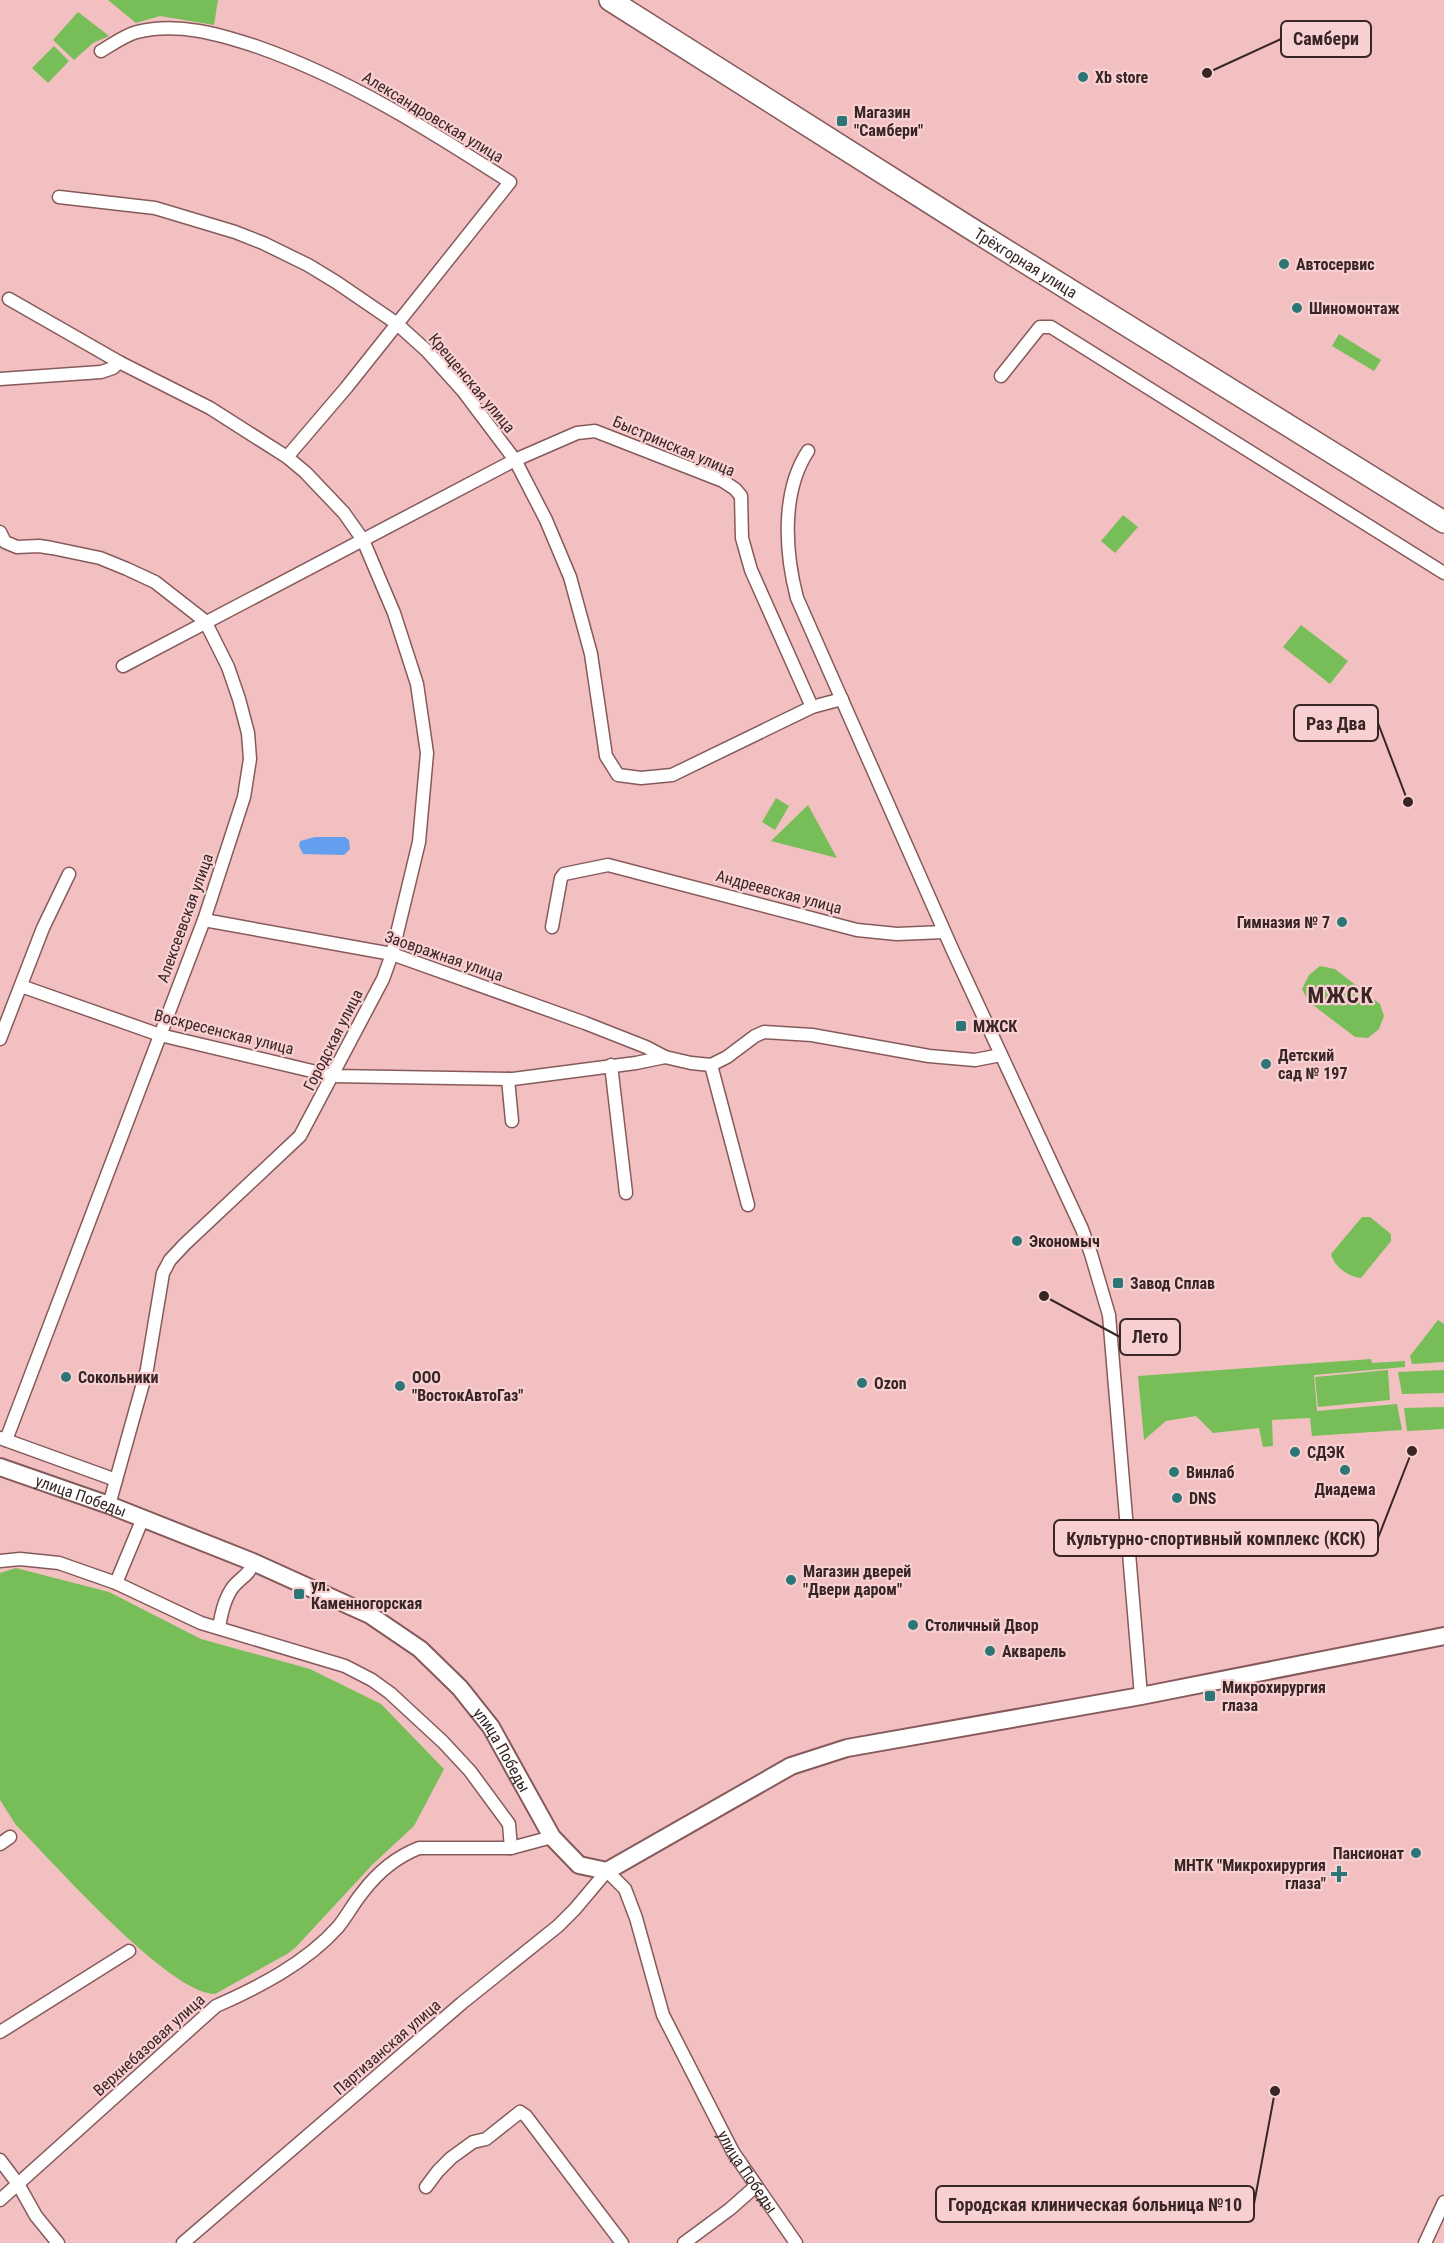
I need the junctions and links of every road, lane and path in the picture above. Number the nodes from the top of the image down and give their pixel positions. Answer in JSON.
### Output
{"nodes":[{"id":1,"x":610,"y":0,"type":"edge"},
{"id":2,"x":101,"y":51,"type":"dead end"},
{"id":3,"x":59,"y":197,"type":"dead end"},
{"id":4,"x":9,"y":299,"type":"dead end"},
{"id":5,"x":396,"y":323,"type":"junction"},
{"id":6,"x":119,"y":362,"type":"junction"},
{"id":7,"x":1001,"y":376,"type":"dead end"},
{"id":8,"x":0,"y":379,"type":"edge"},
{"id":9,"x":808,"y":451,"type":"dead end"},
{"id":10,"x":287,"y":457,"type":"junction"},
{"id":11,"x":515,"y":460,"type":"junction"},
{"id":12,"x":1444,"y":522,"type":"edge"},
{"id":13,"x":0,"y":532,"type":"edge"},
{"id":14,"x":363,"y":540,"type":"junction"},
{"id":15,"x":1444,"y":573,"type":"edge"},
{"id":16,"x":206,"y":621,"type":"junction"},
{"id":17,"x":123,"y":666,"type":"dead end"},
{"id":18,"x":842,"y":699,"type":"junction"},
{"id":19,"x":812,"y":707,"type":"junction"},
{"id":20,"x":69,"y":874,"type":"dead end"},
{"id":21,"x":204,"y":920,"type":"junction"},
{"id":22,"x":552,"y":927,"type":"dead end"},
{"id":23,"x":944,"y":932,"type":"junction"},
{"id":24,"x":392,"y":954,"type":"junction"},
{"id":25,"x":21,"y":986,"type":"junction"},
{"id":26,"x":160,"y":1035,"type":"junction"},
{"id":27,"x":0,"y":1039,"type":"edge"},
{"id":28,"x":1001,"y":1055,"type":"junction"},
{"id":29,"x":665,"y":1057,"type":"junction"},
{"id":30,"x":611,"y":1065,"type":"junction"},
{"id":31,"x":711,"y":1065,"type":"junction"},
{"id":32,"x":333,"y":1076,"type":"junction"},
{"id":33,"x":503,"y":1079,"type":"junction"},
{"id":34,"x":512,"y":1121,"type":"dead end"},
{"id":35,"x":626,"y":1193,"type":"dead end"},
{"id":36,"x":748,"y":1205,"type":"dead end"},
{"id":37,"x":3,"y":1439,"type":"edge"},
{"id":38,"x":0,"y":1467,"type":"edge"},
{"id":39,"x":116,"y":1479,"type":"junction"},
{"id":40,"x":110,"y":1505,"type":"junction"},
{"id":41,"x":143,"y":1518,"type":"junction"},
{"id":42,"x":0,"y":1561,"type":"edge"},
{"id":43,"x":253,"y":1562,"type":"junction"},
{"id":44,"x":116,"y":1582,"type":"junction"},
{"id":45,"x":219,"y":1628,"type":"junction"},
{"id":46,"x":1444,"y":1636,"type":"edge"},
{"id":47,"x":1141,"y":1696,"type":"junction"},
{"id":48,"x":552,"y":1837,"type":"junction"},
{"id":49,"x":511,"y":1848,"type":"junction"},
{"id":50,"x":607,"y":1871,"type":"junction"},
{"id":51,"x":129,"y":1951,"type":"dead end"},
{"id":52,"x":0,"y":2032,"type":"edge"},
{"id":53,"x":0,"y":2160,"type":"edge"},
{"id":54,"x":18,"y":2184,"type":"junction"},
{"id":55,"x":756,"y":2186,"type":"junction"},
{"id":56,"x":426,"y":2187,"type":"dead end"},
{"id":57,"x":0,"y":2200,"type":"edge"},
{"id":58,"x":1444,"y":2202,"type":"edge"},
{"id":59,"x":58,"y":2243,"type":"edge"},
{"id":60,"x":183,"y":2243,"type":"edge"},
{"id":61,"x":621,"y":2243,"type":"edge"},
{"id":62,"x":684,"y":2243,"type":"edge"},
{"id":63,"x":796,"y":2243,"type":"edge"},
{"id":64,"x":1425,"y":2243,"type":"edge"}],
"edges":[{"from":1,"to":12,"type":"highway","name":"Трёхгорная улица"},
{"from":2,"to":5,"type":"street","name":"Александровская улица"},
{"from":3,"to":5,"type":"street","name":"Крещенская улица"},
{"from":4,"to":6,"type":"street","name":"Городская улица"},
{"from":5,"to":10,"type":"street"},
{"from":5,"to":11,"type":"street","name":"Крещенская улица"},
{"from":6,"to":8,"type":"street"},
{"from":6,"to":10,"type":"street","name":"Городская улица"},
{"from":7,"to":15,"type":"street"},
{"from":9,"to":18,"type":"street"},
{"from":10,"to":14,"type":"street","name":"Городская улица"},
{"from":11,"to":14,"type":"street","name":"Быстринская улица"},
{"from":11,"to":19,"type":"street","name":"Быстринская улица"},
{"from":11,"to":19,"type":"street","name":"Крещенская улица"},
{"from":13,"to":16,"type":"street","name":"Алексеевская улица"},
{"from":14,"to":16,"type":"street","name":"Быстринская улица"},
{"from":14,"to":24,"type":"street","name":"Городская улица"},
{"from":16,"to":17,"type":"street","name":"Быстринская улица"},
{"from":16,"to":21,"type":"street","name":"Алексеевская улица"},
{"from":18,"to":19,"type":"street"},
{"from":18,"to":23,"type":"street"},
{"from":20,"to":25,"type":"street"},
{"from":21,"to":24,"type":"street","name":"Заовражная улица"},
{"from":21,"to":26,"type":"street","name":"Алексеевская улица"},
{"from":22,"to":23,"type":"street","name":"Андреевская улица"},
{"from":23,"to":28,"type":"street"},
{"from":24,"to":29,"type":"street","name":"Заовражная улица"},
{"from":24,"to":32,"type":"street","name":"Городская улица"},
{"from":25,"to":26,"type":"street","name":"Воскресенская улица"},
{"from":25,"to":27,"type":"street"},
{"from":26,"to":32,"type":"street","name":"Воскресенская улица"},
{"from":26,"to":37,"type":"street","name":"Алексеевская улица"},
{"from":28,"to":31,"type":"street"},
{"from":28,"to":47,"type":"street"},
{"from":29,"to":30,"type":"street","name":"Воскресенская улица"},
{"from":29,"to":31,"type":"street"},
{"from":30,"to":33,"type":"street","name":"Воскресенская улица"},
{"from":30,"to":35,"type":"street"},
{"from":31,"to":36,"type":"street"},
{"from":32,"to":33,"type":"street","name":"Воскресенская улица"},
{"from":32,"to":39,"type":"street","name":"Городская улица"},
{"from":33,"to":34,"type":"street"},
{"from":37,"to":39,"type":"street"},
{"from":38,"to":40,"type":"street","name":"улица Победы"},
{"from":39,"to":40,"type":"street","name":"Городская улица"},
{"from":40,"to":41,"type":"street","name":"улица Победы"},
{"from":41,"to":43,"type":"street","name":"улица Победы"},
{"from":41,"to":44,"type":"street"},
{"from":42,"to":44,"type":"street"},
{"from":43,"to":45,"type":"street"},
{"from":43,"to":48,"type":"street","name":"улица Победы"},
{"from":44,"to":45,"type":"street"},
{"from":45,"to":49,"type":"street"},
{"from":46,"to":47,"type":"street"},
{"from":47,"to":50,"type":"street"},
{"from":48,"to":49,"type":"street","name":"Верхнебазовая улица"},
{"from":48,"to":50,"type":"street","name":"улица Победы"},
{"from":49,"to":54,"type":"street","name":"Верхнебазовая улица"},
{"from":50,"to":55,"type":"street","name":"улица Победы"},
{"from":50,"to":60,"type":"street","name":"Партизанская улица"},
{"from":51,"to":52,"type":"street"},
{"from":53,"to":54,"type":"street"},
{"from":54,"to":57,"type":"street","name":"Верхнебазовая улица"},
{"from":54,"to":59,"type":"street"},
{"from":55,"to":62,"type":"street"},
{"from":55,"to":63,"type":"street","name":"улица Победы"},
{"from":56,"to":61,"type":"street"},
{"from":58,"to":64,"type":"street"}]}
